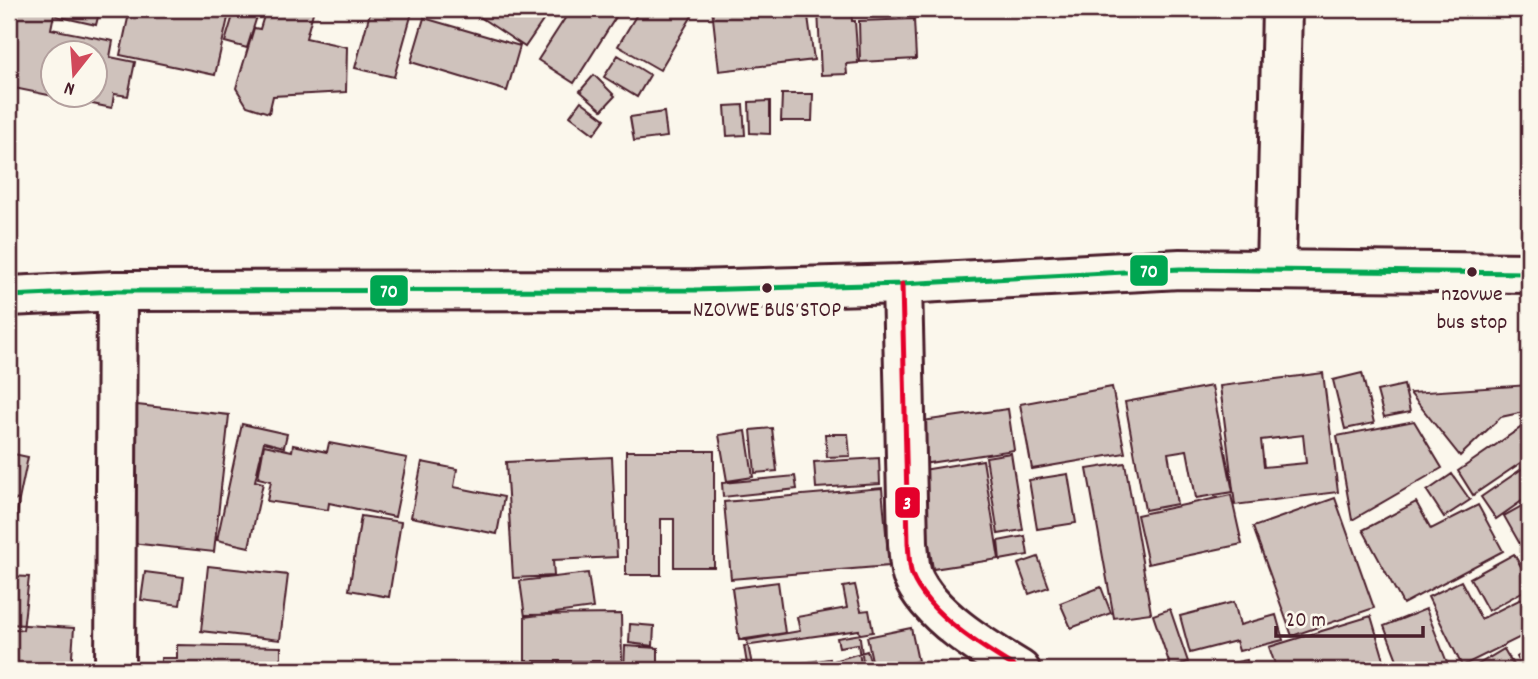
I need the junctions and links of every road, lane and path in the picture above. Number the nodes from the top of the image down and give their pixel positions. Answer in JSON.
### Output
{"nodes":[{"id":1,"x":1282,"y":9,"type":"edge"},
{"id":2,"x":1276,"y":270,"type":"junction"},
{"id":3,"x":1529,"y":273,"type":"edge"},
{"id":4,"x":902,"y":284,"type":"junction"},
{"id":5,"x":117,"y":290,"type":"junction"},
{"id":6,"x":9,"y":296,"type":"edge"},
{"id":7,"x":115,"y":670,"type":"edge"},
{"id":8,"x":1020,"y":670,"type":"edge"}],
"edges":[{"from":1,"to":2,"type":"main road"},
{"from":2,"to":3,"type":"main road"},
{"from":2,"to":4,"type":"main road"},
{"from":4,"to":5,"type":"main road"},
{"from":4,"to":8,"type":"main road"},
{"from":5,"to":6,"type":"main road"},
{"from":5,"to":7,"type":"main road"}]}
